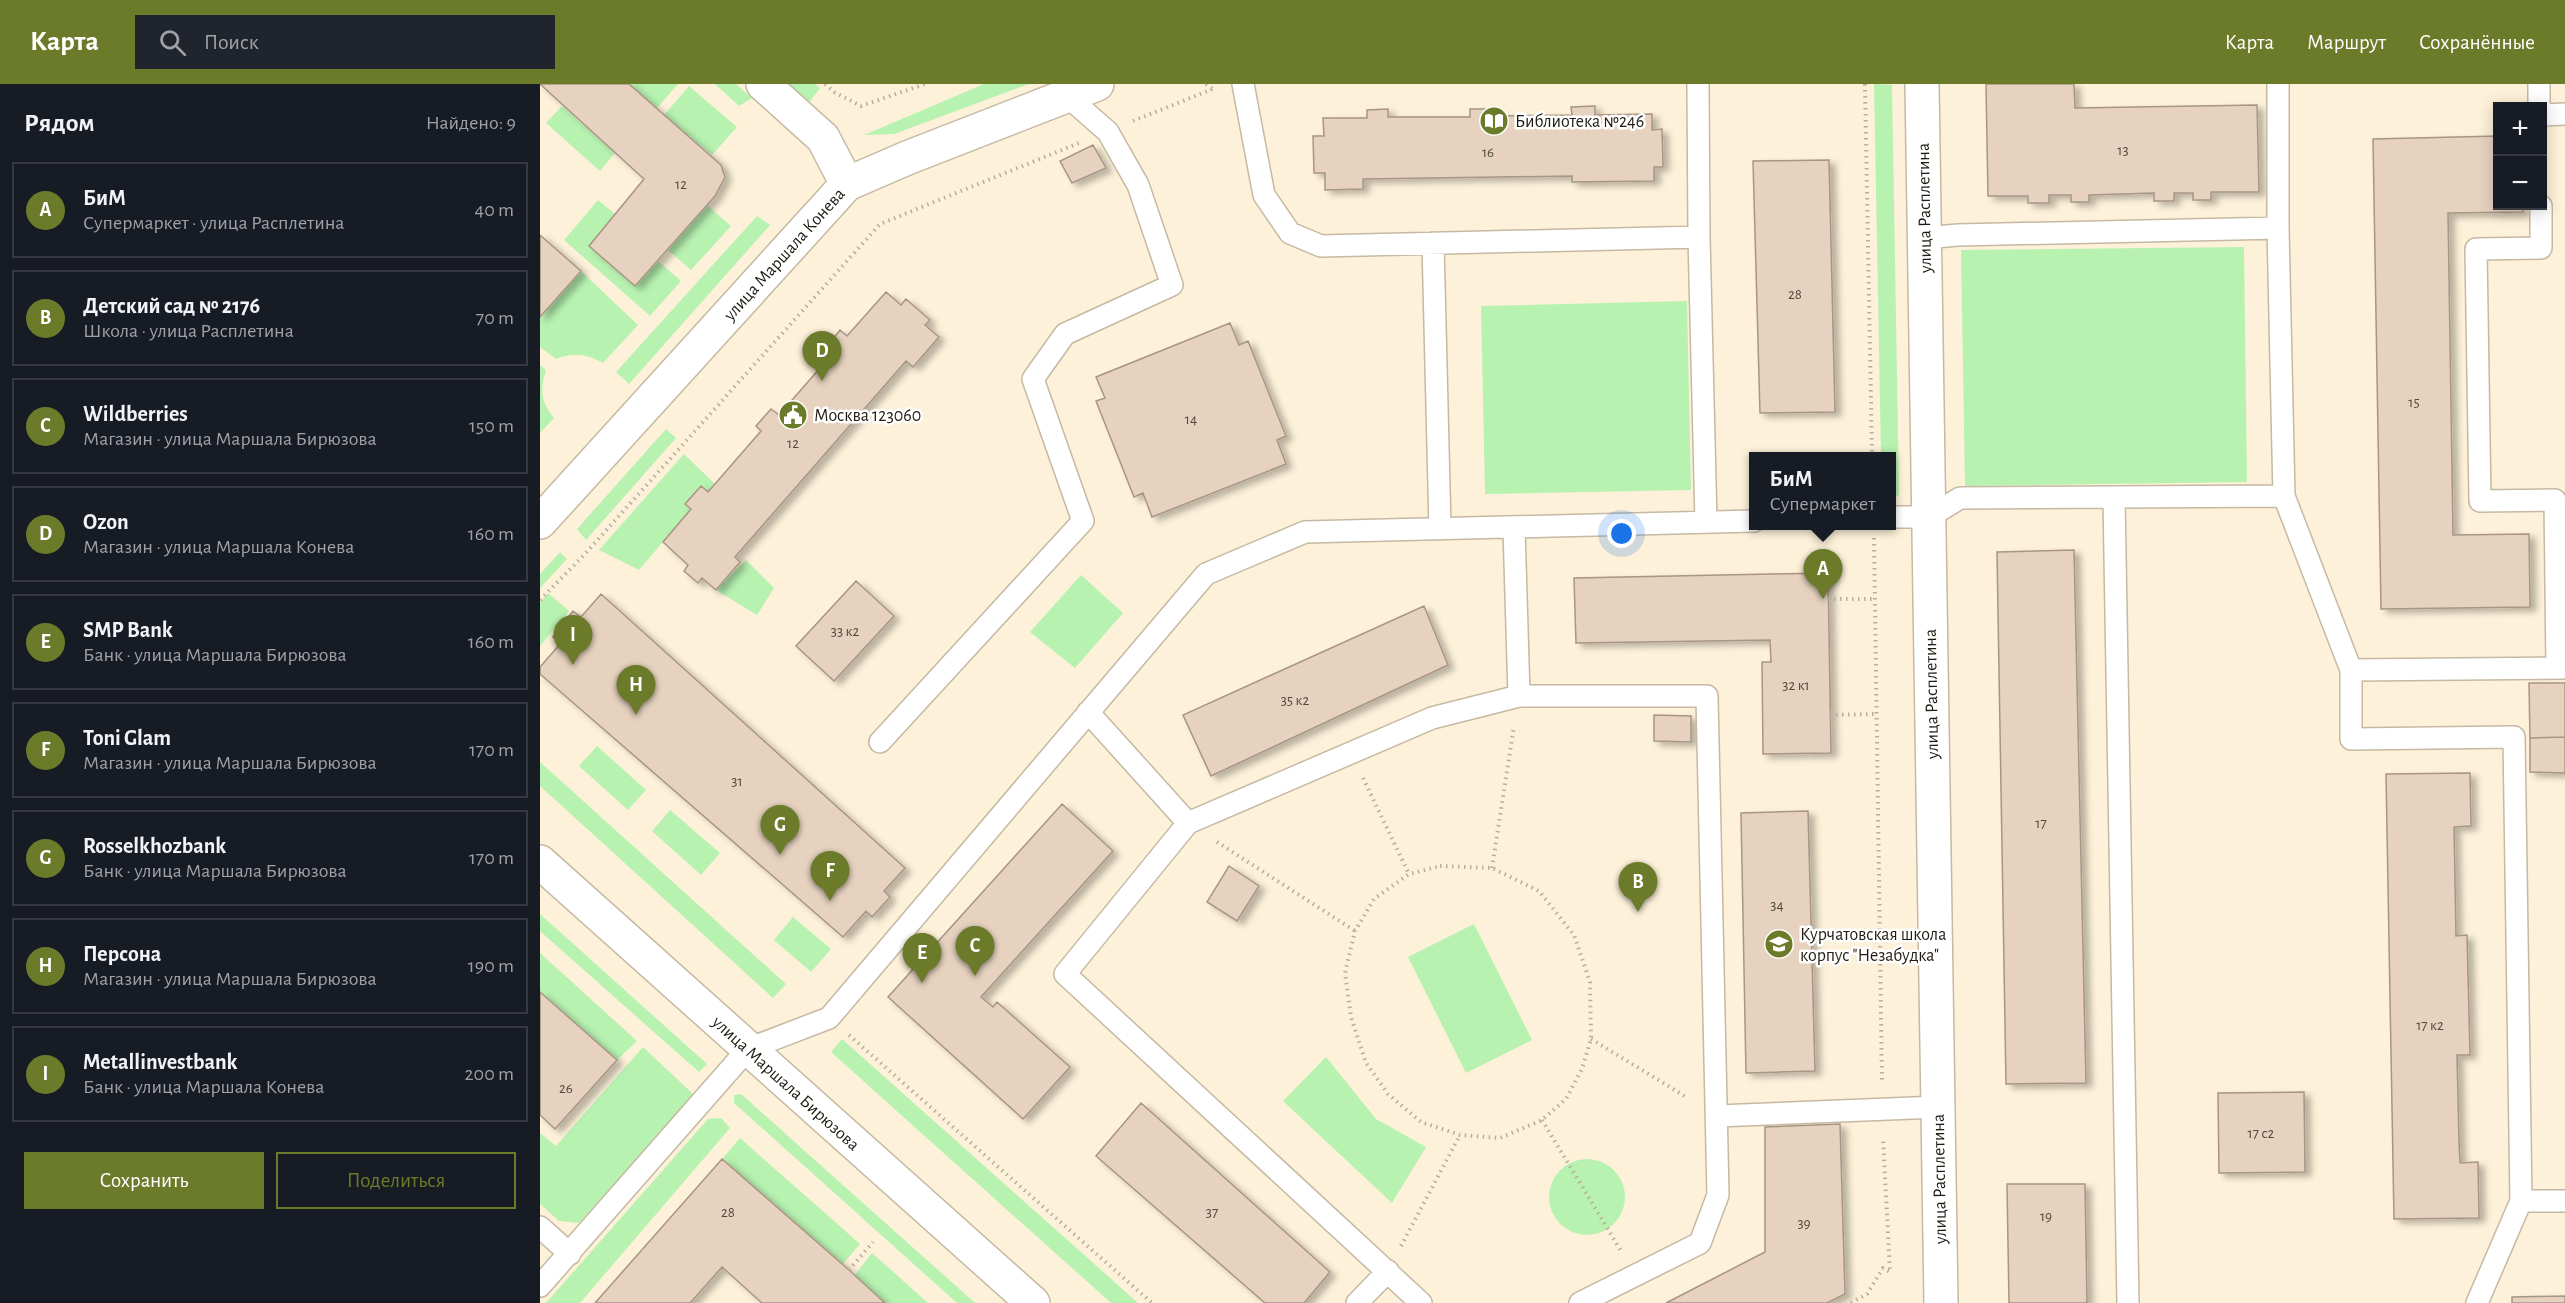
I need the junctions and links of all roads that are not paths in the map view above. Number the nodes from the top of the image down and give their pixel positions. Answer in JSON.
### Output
{"nodes":[{"id":1,"x":763,"y":84,"type":"edge"},
{"id":2,"x":1097,"y":84,"type":"edge"},
{"id":3,"x":1243,"y":84,"type":"edge"},
{"id":4,"x":1698,"y":84,"type":"edge"},
{"id":5,"x":1922,"y":84,"type":"edge"},
{"id":6,"x":2278,"y":84,"type":"edge"},
{"id":7,"x":2539,"y":84,"type":"edge"},
{"id":8,"x":1067,"y":96,"type":"junction"},
{"id":9,"x":2539,"y":102,"type":"edge"},
{"id":10,"x":2565,"y":114,"type":"edge"},
{"id":11,"x":2547,"y":115,"type":"edge"},
{"id":12,"x":847,"y":184,"type":"junction"},
{"id":13,"x":2541,"y":210,"type":"edge"},
{"id":14,"x":2278,"y":228,"type":"junction"},
{"id":15,"x":1699,"y":237,"type":"junction"},
{"id":16,"x":1924,"y":237,"type":"junction"},
{"id":17,"x":1433,"y":243,"type":"junction"},
{"id":18,"x":2284,"y":496,"type":"junction"},
{"id":19,"x":2114,"y":498,"type":"junction"},
{"id":20,"x":1896,"y":517,"type":"edge"},
{"id":21,"x":1929,"y":517,"type":"junction"},
{"id":22,"x":1749,"y":520,"type":"edge"},
{"id":23,"x":540,"y":522,"type":"edge"},
{"id":24,"x":1706,"y":522,"type":"junction"},
{"id":25,"x":1514,"y":528,"type":"junction"},
{"id":26,"x":1440,"y":529,"type":"junction"},
{"id":27,"x":2561,"y":668,"type":"edge"},
{"id":28,"x":2350,"y":670,"type":"junction"},
{"id":29,"x":1519,"y":696,"type":"junction"},
{"id":30,"x":1088,"y":712,"type":"junction"},
{"id":31,"x":880,"y":742,"type":"dead end"},
{"id":32,"x":1188,"y":823,"type":"junction"},
{"id":33,"x":540,"y":862,"type":"edge"},
{"id":34,"x":748,"y":1049,"type":"junction"},
{"id":35,"x":1938,"y":1107,"type":"junction"},
{"id":36,"x":1717,"y":1116,"type":"junction"},
{"id":37,"x":2521,"y":1201,"type":"junction"},
{"id":38,"x":2565,"y":1201,"type":"edge"},
{"id":39,"x":540,"y":1227,"type":"edge"},
{"id":40,"x":570,"y":1254,"type":"junction"},
{"id":41,"x":1388,"y":1271,"type":"junction"},
{"id":42,"x":540,"y":1286,"type":"edge"},
{"id":43,"x":1033,"y":1303,"type":"edge"},
{"id":44,"x":1357,"y":1303,"type":"edge"},
{"id":45,"x":1421,"y":1303,"type":"edge"},
{"id":46,"x":1580,"y":1303,"type":"edge"},
{"id":47,"x":1941,"y":1303,"type":"edge"},
{"id":48,"x":2128,"y":1303,"type":"edge"},
{"id":49,"x":2477,"y":1303,"type":"edge"}],
"edges":[{"from":1,"to":12,"type":"street"},
{"from":2,"to":8,"type":"street","name":"улица Маршала Конева"},
{"from":3,"to":17,"type":"lane"},
{"from":4,"to":15,"type":"lane"},
{"from":5,"to":16,"type":"street","name":"улица Расплетина"},
{"from":6,"to":14,"type":"lane"},
{"from":7,"to":9,"type":"lane"},
{"from":8,"to":12,"type":"street","name":"улица Маршала Конева"},
{"from":8,"to":31,"type":"lane"},
{"from":10,"to":11,"type":"lane"},
{"from":12,"to":23,"type":"street","name":"улица Маршала Конева"},
{"from":13,"to":27,"type":"lane"},
{"from":14,"to":16,"type":"lane"},
{"from":14,"to":18,"type":"lane"},
{"from":15,"to":17,"type":"lane"},
{"from":15,"to":24,"type":"lane"},
{"from":16,"to":21,"type":"street","name":"улица Расплетина"},
{"from":17,"to":26,"type":"lane"},
{"from":18,"to":19,"type":"lane"},
{"from":18,"to":28,"type":"lane"},
{"from":19,"to":21,"type":"lane"},
{"from":19,"to":48,"type":"lane"},
{"from":20,"to":21,"type":"lane"},
{"from":21,"to":35,"type":"street","name":"улица Расплетина"},
{"from":22,"to":24,"type":"lane"},
{"from":24,"to":25,"type":"lane"},
{"from":25,"to":26,"type":"lane"},
{"from":25,"to":29,"type":"lane"},
{"from":26,"to":30,"type":"lane"},
{"from":27,"to":28,"type":"lane"},
{"from":28,"to":37,"type":"lane"},
{"from":29,"to":32,"type":"lane"},
{"from":29,"to":36,"type":"lane"},
{"from":30,"to":32,"type":"lane"},
{"from":30,"to":34,"type":"lane"},
{"from":32,"to":41,"type":"lane"},
{"from":33,"to":34,"type":"street","name":"улица Маршала Бирюзова"},
{"from":34,"to":40,"type":"lane"},
{"from":34,"to":43,"type":"street","name":"улица Маршала Бирюзова"},
{"from":35,"to":36,"type":"lane"},
{"from":35,"to":47,"type":"street","name":"улица Расплетина"},
{"from":36,"to":46,"type":"lane"},
{"from":37,"to":38,"type":"lane"},
{"from":37,"to":49,"type":"lane"},
{"from":39,"to":40,"type":"lane"},
{"from":40,"to":42,"type":"lane"},
{"from":41,"to":44,"type":"lane"},
{"from":41,"to":45,"type":"lane"}]}
